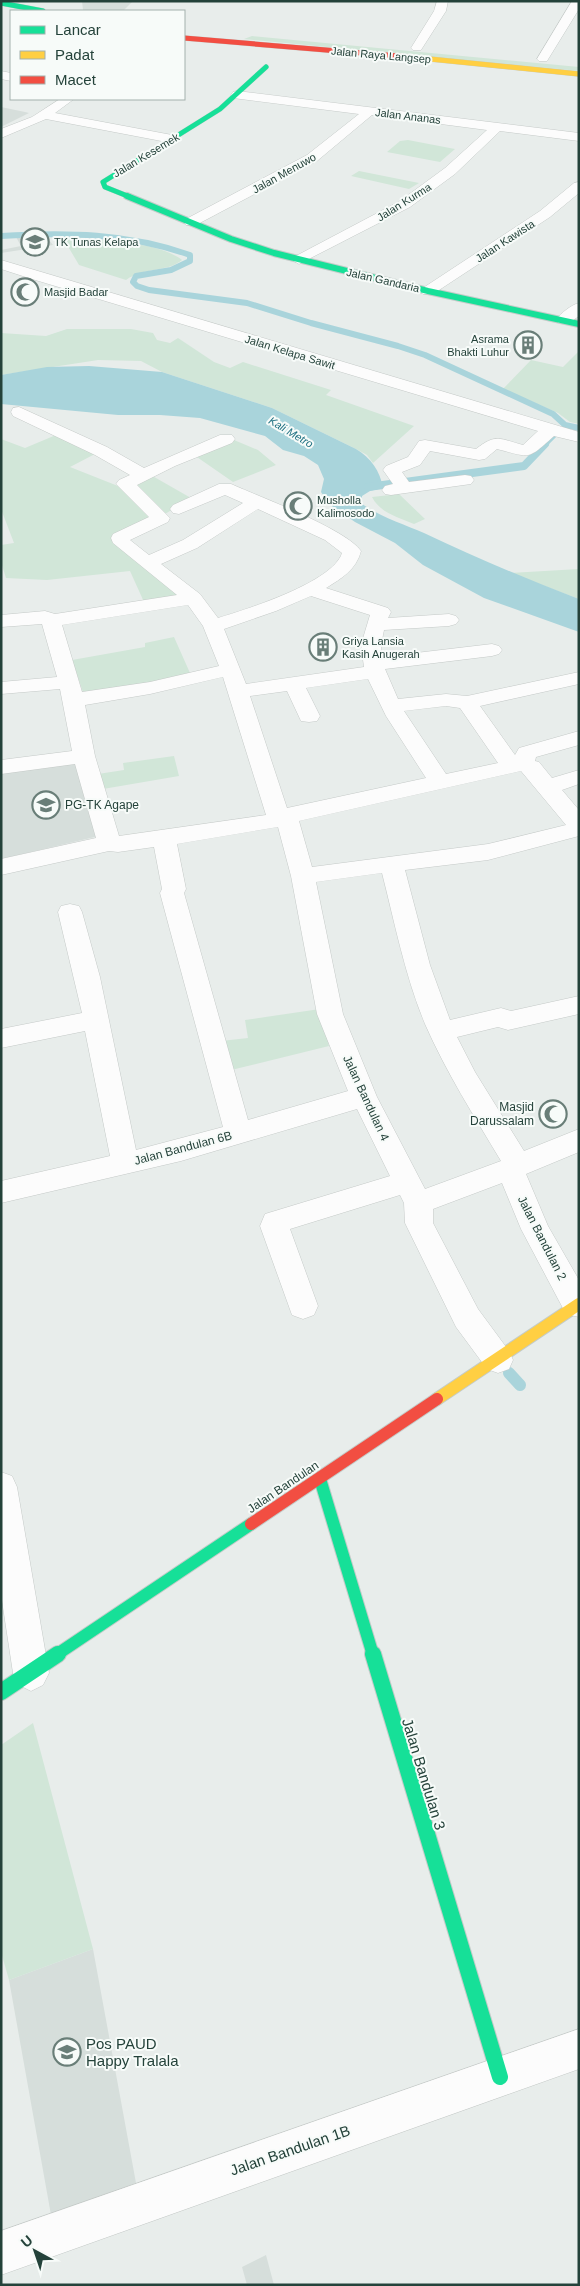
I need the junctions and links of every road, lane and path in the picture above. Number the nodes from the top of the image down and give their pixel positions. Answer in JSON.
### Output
{"nodes":[{"id":1,"x":442,"y":1,"type":"edge"},
{"id":2,"x":578,"y":1,"type":"edge"},
{"id":3,"x":1,"y":3,"type":"edge"},
{"id":4,"x":38,"y":10,"type":"edge"},
{"id":5,"x":185,"y":28,"type":"edge"},
{"id":6,"x":236,"y":32,"type":"junction"},
{"id":7,"x":185,"y":38,"type":"edge"},
{"id":8,"x":228,"y":42,"type":"junction"},
{"id":9,"x":417,"y":48,"type":"junction"},
{"id":10,"x":543,"y":59,"type":"junction"},
{"id":11,"x":579,"y":63,"type":"edge"},
{"id":12,"x":266,"y":67,"type":"dead end"},
{"id":13,"x":579,"y":74,"type":"edge"},
{"id":14,"x":237,"y":95,"type":"junction"},
{"id":15,"x":66,"y":100,"type":"edge"},
{"id":16,"x":370,"y":111,"type":"junction"},
{"id":17,"x":44,"y":115,"type":"junction"},
{"id":18,"x":497,"y":127,"type":"junction"},
{"id":19,"x":1,"y":134,"type":"edge"},
{"id":20,"x":579,"y":137,"type":"edge"},
{"id":21,"x":172,"y":139,"type":"junction"},
{"id":22,"x":579,"y":186,"type":"edge"},
{"id":23,"x":191,"y":222,"type":"junction"},
{"id":24,"x":299,"y":260,"type":"junction"},
{"id":25,"x":3,"y":266,"type":"edge"},
{"id":26,"x":428,"y":291,"type":"junction"},
{"id":27,"x":579,"y":308,"type":"edge"},
{"id":28,"x":571,"y":322,"type":"edge"},
{"id":29,"x":19,"y":412,"type":"dead end"},
{"id":30,"x":550,"y":430,"type":"junction"},
{"id":31,"x":579,"y":437,"type":"edge"},
{"id":32,"x":226,"y":439,"type":"dead end"},
{"id":33,"x":142,"y":474,"type":"junction"},
{"id":34,"x":465,"y":480,"type":"dead end"},
{"id":35,"x":257,"y":502,"type":"junction"},
{"id":36,"x":179,"y":509,"type":"dead end"},
{"id":37,"x":149,"y":562,"type":"junction"},
{"id":38,"x":308,"y":590,"type":"junction"},
{"id":39,"x":193,"y":598,"type":"junction"},
{"id":40,"x":48,"y":619,"type":"junction"},
{"id":41,"x":449,"y":620,"type":"dead end"},
{"id":42,"x":1,"y":621,"type":"edge"},
{"id":43,"x":377,"y":625,"type":"junction"},
{"id":44,"x":213,"y":626,"type":"junction"},
{"id":45,"x":492,"y":650,"type":"dead end"},
{"id":46,"x":374,"y":668,"type":"junction"},
{"id":47,"x":231,"y":669,"type":"junction"},
{"id":48,"x":579,"y":678,"type":"edge"},
{"id":49,"x":294,"y":684,"type":"junction"},
{"id":50,"x":1,"y":688,"type":"edge"},
{"id":51,"x":72,"y":691,"type":"junction"},
{"id":52,"x":238,"y":691,"type":"junction"},
{"id":53,"x":466,"y":702,"type":"junction"},
{"id":54,"x":392,"y":706,"type":"junction"},
{"id":55,"x":309,"y":716,"type":"dead end"},
{"id":56,"x":579,"y":738,"type":"edge"},
{"id":57,"x":84,"y":756,"type":"junction"},
{"id":58,"x":517,"y":765,"type":"junction"},
{"id":59,"x":1,"y":767,"type":"edge"},
{"id":60,"x":579,"y":777,"type":"edge"},
{"id":61,"x":440,"y":782,"type":"junction"},
{"id":62,"x":547,"y":787,"type":"junction"},
{"id":63,"x":283,"y":818,"type":"junction"},
{"id":64,"x":579,"y":825,"type":"edge"},
{"id":65,"x":579,"y":829,"type":"edge"},
{"id":66,"x":164,"y":838,"type":"junction"},
{"id":67,"x":109,"y":844,"type":"junction"},
{"id":68,"x":392,"y":865,"type":"junction"},
{"id":69,"x":1,"y":867,"type":"edge"},
{"id":70,"x":303,"y":876,"type":"junction"},
{"id":71,"x":70,"y":912,"type":"dead end"},
{"id":72,"x":579,"y":1005,"type":"edge"},
{"id":73,"x":95,"y":1020,"type":"junction"},
{"id":74,"x":442,"y":1031,"type":"junction"},
{"id":75,"x":1,"y":1039,"type":"edge"},
{"id":76,"x":364,"y":1097,"type":"junction"},
{"id":77,"x":238,"y":1134,"type":"junction"},
{"id":78,"x":579,"y":1140,"type":"edge"},
{"id":79,"x":125,"y":1163,"type":"junction"},
{"id":80,"x":514,"y":1168,"type":"junction"},
{"id":81,"x":1,"y":1192,"type":"edge"},
{"id":82,"x":412,"y":1192,"type":"junction"},
{"id":83,"x":578,"y":1305,"type":"edge"},
{"id":84,"x":303,"y":1306,"type":"dead end"},
{"id":85,"x":498,"y":1360,"type":"junction"},
{"id":86,"x":320,"y":1480,"type":"junction"},
{"id":87,"x":1,"y":1487,"type":"edge"},
{"id":88,"x":32,"y":1673,"type":"junction"},
{"id":89,"x":1,"y":1692,"type":"edge"},
{"id":90,"x":579,"y":2049,"type":"edge"},
{"id":91,"x":500,"y":2077,"type":"junction"},
{"id":92,"x":1,"y":2253,"type":"edge"}],
"edges":[{"from":1,"to":9,"type":"street"},
{"from":2,"to":10,"type":"street"},
{"from":3,"to":4,"type":"main road"},
{"from":5,"to":6,"type":"main road","name":"Jalan Raya Langsep"},
{"from":6,"to":8,"type":"main road"},
{"from":6,"to":9,"type":"main road","name":"Jalan Raya Langsep"},
{"from":7,"to":8,"type":"main road","name":"Jalan Raya Langsep"},
{"from":8,"to":13,"type":"main road","name":"Jalan Raya Langsep"},
{"from":9,"to":10,"type":"main road","name":"Jalan Raya Langsep"},
{"from":10,"to":11,"type":"main road","name":"Jalan Raya Langsep"},
{"from":12,"to":14,"type":"main road","name":"Jalan Kesemek"},
{"from":14,"to":16,"type":"street","name":"Jalan Ananas"},
{"from":14,"to":21,"type":"main road","name":"Jalan Kesemek"},
{"from":15,"to":17,"type":"street"},
{"from":16,"to":18,"type":"street","name":"Jalan Ananas"},
{"from":16,"to":23,"type":"street","name":"Jalan Menuwo"},
{"from":17,"to":19,"type":"street"},
{"from":17,"to":21,"type":"street"},
{"from":18,"to":20,"type":"street","name":"Jalan Ananas"},
{"from":18,"to":24,"type":"street","name":"Jalan Kurma"},
{"from":21,"to":23,"type":"main road","name":"Jalan Kesemek"},
{"from":22,"to":26,"type":"street","name":"Jalan Kawista"},
{"from":23,"to":24,"type":"main road","name":"Jalan Gandaria"},
{"from":24,"to":26,"type":"main road","name":"Jalan Gandaria"},
{"from":25,"to":30,"type":"street","name":"Jalan Kelapa Sawit"},
{"from":26,"to":28,"type":"main road","name":"Jalan Gandaria"},
{"from":27,"to":28,"type":"street"},
{"from":29,"to":33,"type":"street"},
{"from":30,"to":31,"type":"street","name":"Jalan Kelapa Sawit"},
{"from":30,"to":34,"type":"street"},
{"from":32,"to":33,"type":"street"},
{"from":33,"to":37,"type":"street","name":"Jalan Bandulan 4"},
{"from":35,"to":36,"type":"street"},
{"from":35,"to":37,"type":"street"},
{"from":35,"to":38,"type":"street"},
{"from":37,"to":39,"type":"street","name":"Jalan Bandulan 4"},
{"from":38,"to":43,"type":"street"},
{"from":38,"to":44,"type":"street"},
{"from":39,"to":40,"type":"street"},
{"from":39,"to":44,"type":"street","name":"Jalan Bandulan 4"},
{"from":40,"to":42,"type":"street"},
{"from":40,"to":51,"type":"street"},
{"from":41,"to":43,"type":"street"},
{"from":43,"to":46,"type":"street"},
{"from":44,"to":47,"type":"street","name":"Jalan Bandulan 4"},
{"from":45,"to":46,"type":"street"},
{"from":46,"to":49,"type":"street"},
{"from":46,"to":54,"type":"street"},
{"from":47,"to":51,"type":"street"},
{"from":47,"to":52,"type":"street","name":"Jalan Bandulan 4"},
{"from":48,"to":53,"type":"street"},
{"from":49,"to":52,"type":"street"},
{"from":49,"to":55,"type":"street"},
{"from":50,"to":51,"type":"street"},
{"from":51,"to":57,"type":"street"},
{"from":52,"to":63,"type":"street","name":"Jalan Bandulan 4"},
{"from":53,"to":54,"type":"street"},
{"from":53,"to":58,"type":"street"},
{"from":54,"to":61,"type":"street"},
{"from":56,"to":58,"type":"street"},
{"from":57,"to":59,"type":"street"},
{"from":57,"to":67,"type":"street"},
{"from":58,"to":61,"type":"street"},
{"from":58,"to":62,"type":"street"},
{"from":60,"to":62,"type":"street"},
{"from":61,"to":63,"type":"street"},
{"from":62,"to":64,"type":"street"},
{"from":63,"to":66,"type":"street"},
{"from":63,"to":70,"type":"street","name":"Jalan Bandulan 4"},
{"from":65,"to":68,"type":"street"},
{"from":66,"to":67,"type":"street"},
{"from":66,"to":77,"type":"street"},
{"from":67,"to":69,"type":"street"},
{"from":68,"to":70,"type":"street"},
{"from":68,"to":74,"type":"street","name":"Jalan Bandulan 2"},
{"from":70,"to":76,"type":"street","name":"Jalan Bandulan 4"},
{"from":71,"to":73,"type":"street"},
{"from":72,"to":74,"type":"street"},
{"from":73,"to":75,"type":"street"},
{"from":73,"to":79,"type":"street"},
{"from":74,"to":80,"type":"street","name":"Jalan Bandulan 2"},
{"from":76,"to":77,"type":"street","name":"Jalan Bandulan 6B"},
{"from":76,"to":82,"type":"street","name":"Jalan Bandulan 4"},
{"from":77,"to":79,"type":"street","name":"Jalan Bandulan 6B"},
{"from":78,"to":80,"type":"street"},
{"from":79,"to":81,"type":"street","name":"Jalan Bandulan 6B"},
{"from":80,"to":82,"type":"street"},
{"from":80,"to":83,"type":"street","name":"Jalan Bandulan 2"},
{"from":82,"to":84,"type":"street"},
{"from":82,"to":85,"type":"street","name":"Jalan Bandulan 4"},
{"from":83,"to":85,"type":"main road","name":"Jalan Bandulan"},
{"from":85,"to":86,"type":"main road","name":"Jalan Bandulan"},
{"from":86,"to":88,"type":"main road","name":"Jalan Bandulan"},
{"from":86,"to":91,"type":"main road","name":"Jalan Bandulan 3"},
{"from":87,"to":88,"type":"street"},
{"from":88,"to":89,"type":"main road","name":"Jalan Bandulan"},
{"from":90,"to":91,"type":"street","name":"Jalan Bandulan 1B"},
{"from":91,"to":92,"type":"street","name":"Jalan Bandulan 1B"}]}
